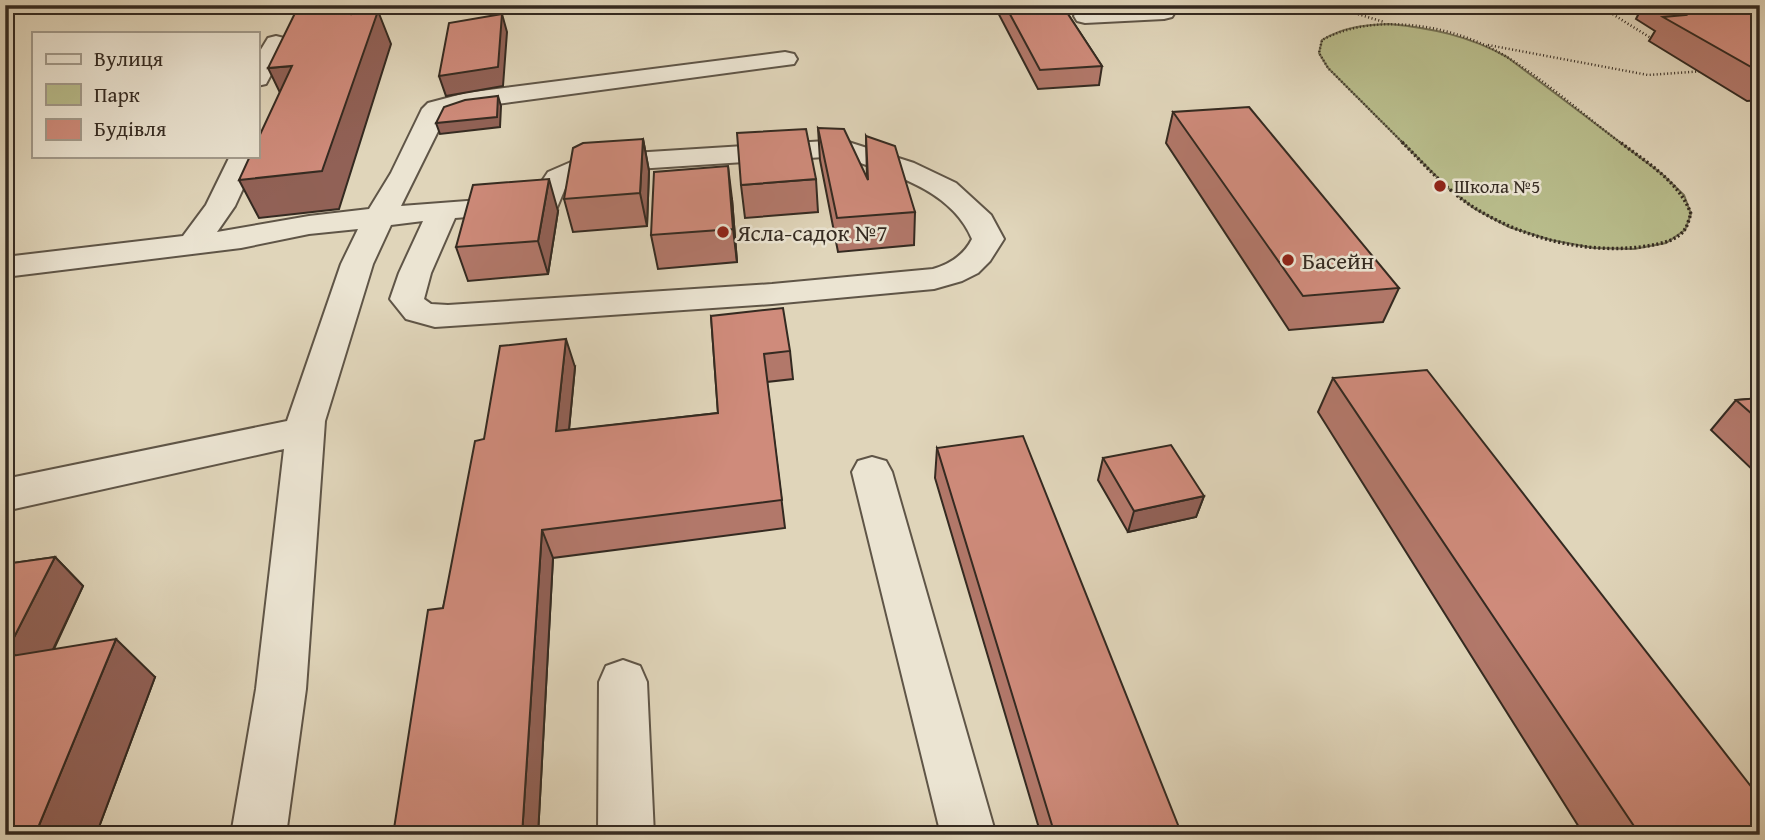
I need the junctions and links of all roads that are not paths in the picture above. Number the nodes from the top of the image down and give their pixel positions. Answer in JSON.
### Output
{"nodes":[{"id":1,"x":1159,"y":5,"type":"edge"},
{"id":2,"x":1085,"y":16,"type":"dead end"},
{"id":3,"x":276,"y":43,"type":"dead end"},
{"id":4,"x":785,"y":59,"type":"dead end"},
{"id":5,"x":259,"y":75,"type":"edge"},
{"id":6,"x":243,"y":158,"type":"edge"},
{"id":7,"x":443,"y":211,"type":"junction"},
{"id":8,"x":378,"y":219,"type":"junction"},
{"id":9,"x":193,"y":244,"type":"junction"},
{"id":10,"x":5,"y":267,"type":"edge"},
{"id":11,"x":304,"y":432,"type":"junction"},
{"id":12,"x":872,"y":472,"type":"dead end"},
{"id":13,"x":5,"y":495,"type":"edge"},
{"id":14,"x":623,"y":682,"type":"dead end"},
{"id":15,"x":258,"y":835,"type":"edge"},
{"id":16,"x":626,"y":835,"type":"edge"},
{"id":17,"x":969,"y":835,"type":"edge"}],
"edges":[{"from":1,"to":2,"type":"lane"},
{"from":3,"to":5,"type":"lane"},
{"from":4,"to":8,"type":"lane"},
{"from":6,"to":9,"type":"lane"},
{"from":7,"to":7,"type":"lane"},
{"from":7,"to":8,"type":"lane"},
{"from":8,"to":9,"type":"lane"},
{"from":8,"to":11,"type":"lane"},
{"from":9,"to":10,"type":"lane"},
{"from":11,"to":13,"type":"lane"},
{"from":11,"to":15,"type":"lane"},
{"from":12,"to":17,"type":"lane"},
{"from":14,"to":16,"type":"lane"}]}
